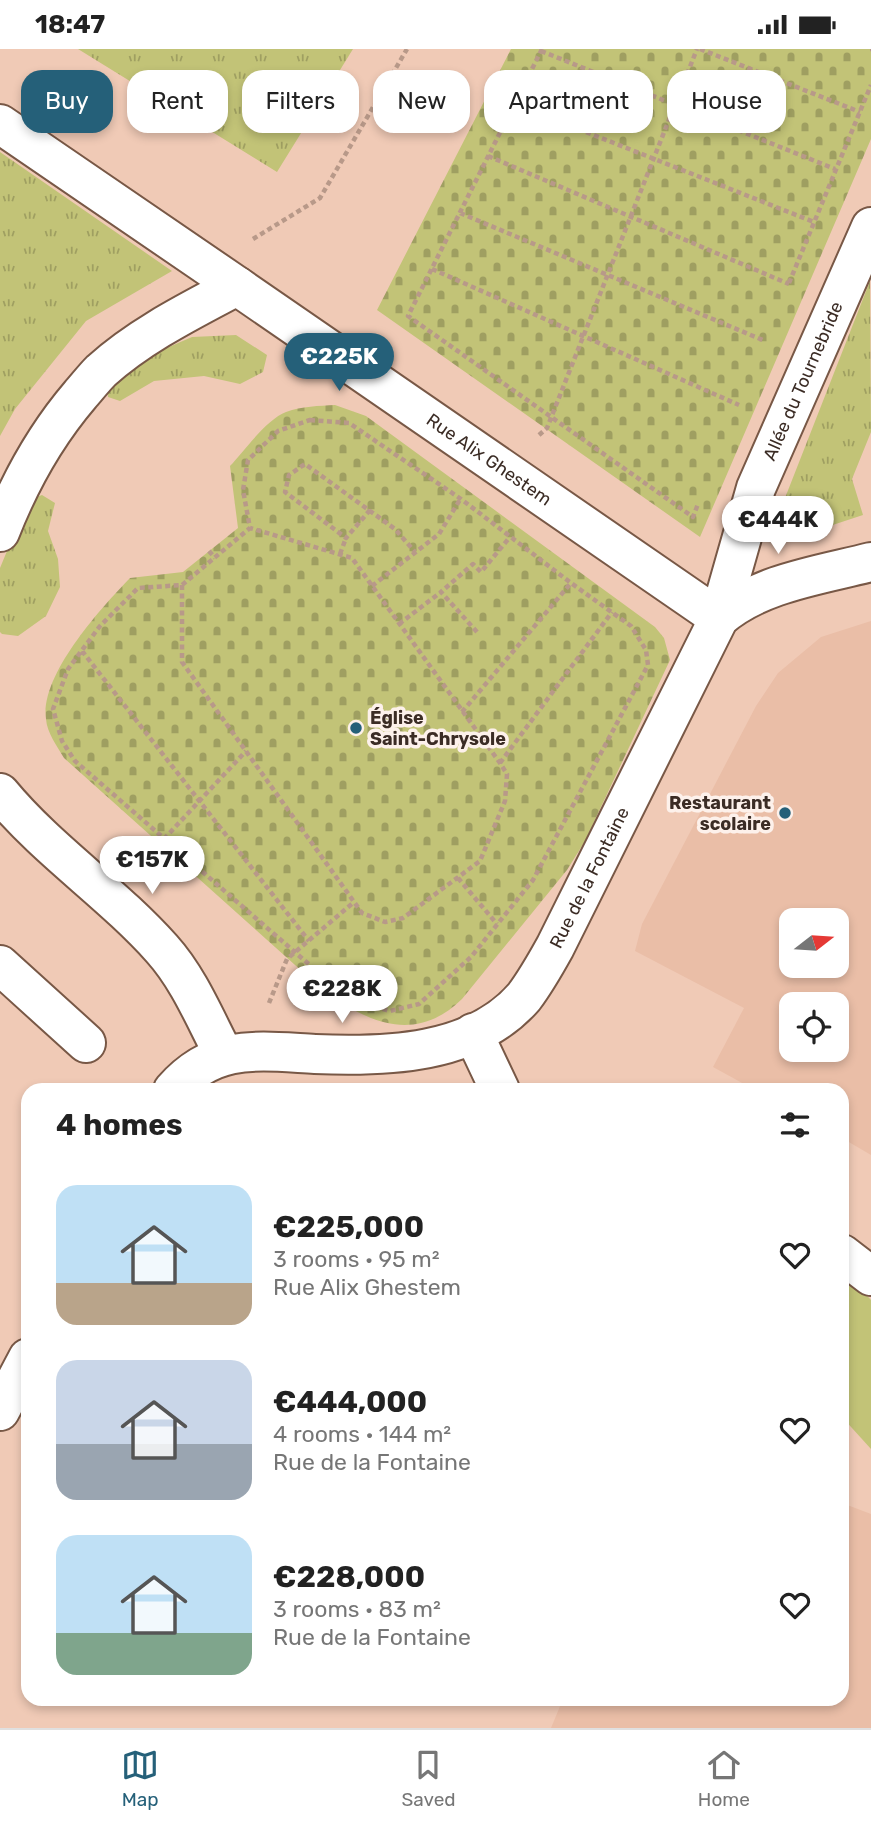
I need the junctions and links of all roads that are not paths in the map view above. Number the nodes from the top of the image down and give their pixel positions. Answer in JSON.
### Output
{"nodes":[{"id":1,"x":0,"y":124,"type":"edge"},
{"id":2,"x":871,"y":227,"type":"edge"},
{"id":3,"x":222,"y":276,"type":"junction"},
{"id":4,"x":0,"y":532,"type":"edge"},
{"id":5,"x":871,"y":562,"type":"edge"},
{"id":6,"x":719,"y":618,"type":"junction"},
{"id":7,"x":0,"y":793,"type":"edge"},
{"id":8,"x":0,"y":965,"type":"edge"},
{"id":9,"x":473,"y":1033,"type":"junction"},
{"id":10,"x":86,"y":1043,"type":"dead end"},
{"id":11,"x":224,"y":1055,"type":"junction"},
{"id":12,"x":179,"y":1083,"type":"edge"},
{"id":13,"x":497,"y":1083,"type":"edge"},
{"id":14,"x":849,"y":1259,"type":"edge"},
{"id":15,"x":871,"y":1276,"type":"edge"},
{"id":16,"x":21,"y":1371,"type":"edge"},
{"id":17,"x":0,"y":1411,"type":"edge"}],
"edges":[{"from":1,"to":3,"type":"street","name":"Rue Alix Ghestem"},
{"from":2,"to":6,"type":"street","name":"Allée du Tournebride"},
{"from":3,"to":4,"type":"street"},
{"from":3,"to":6,"type":"street","name":"Rue Alix Ghestem"},
{"from":5,"to":6,"type":"street"},
{"from":6,"to":9,"type":"street","name":"Rue de la Fontaine"},
{"from":7,"to":11,"type":"street"},
{"from":8,"to":10,"type":"street"},
{"from":9,"to":11,"type":"street","name":"Rue de la Fontaine"},
{"from":9,"to":13,"type":"street"},
{"from":11,"to":12,"type":"street"},
{"from":14,"to":15,"type":"street"},
{"from":16,"to":17,"type":"street"}]}
